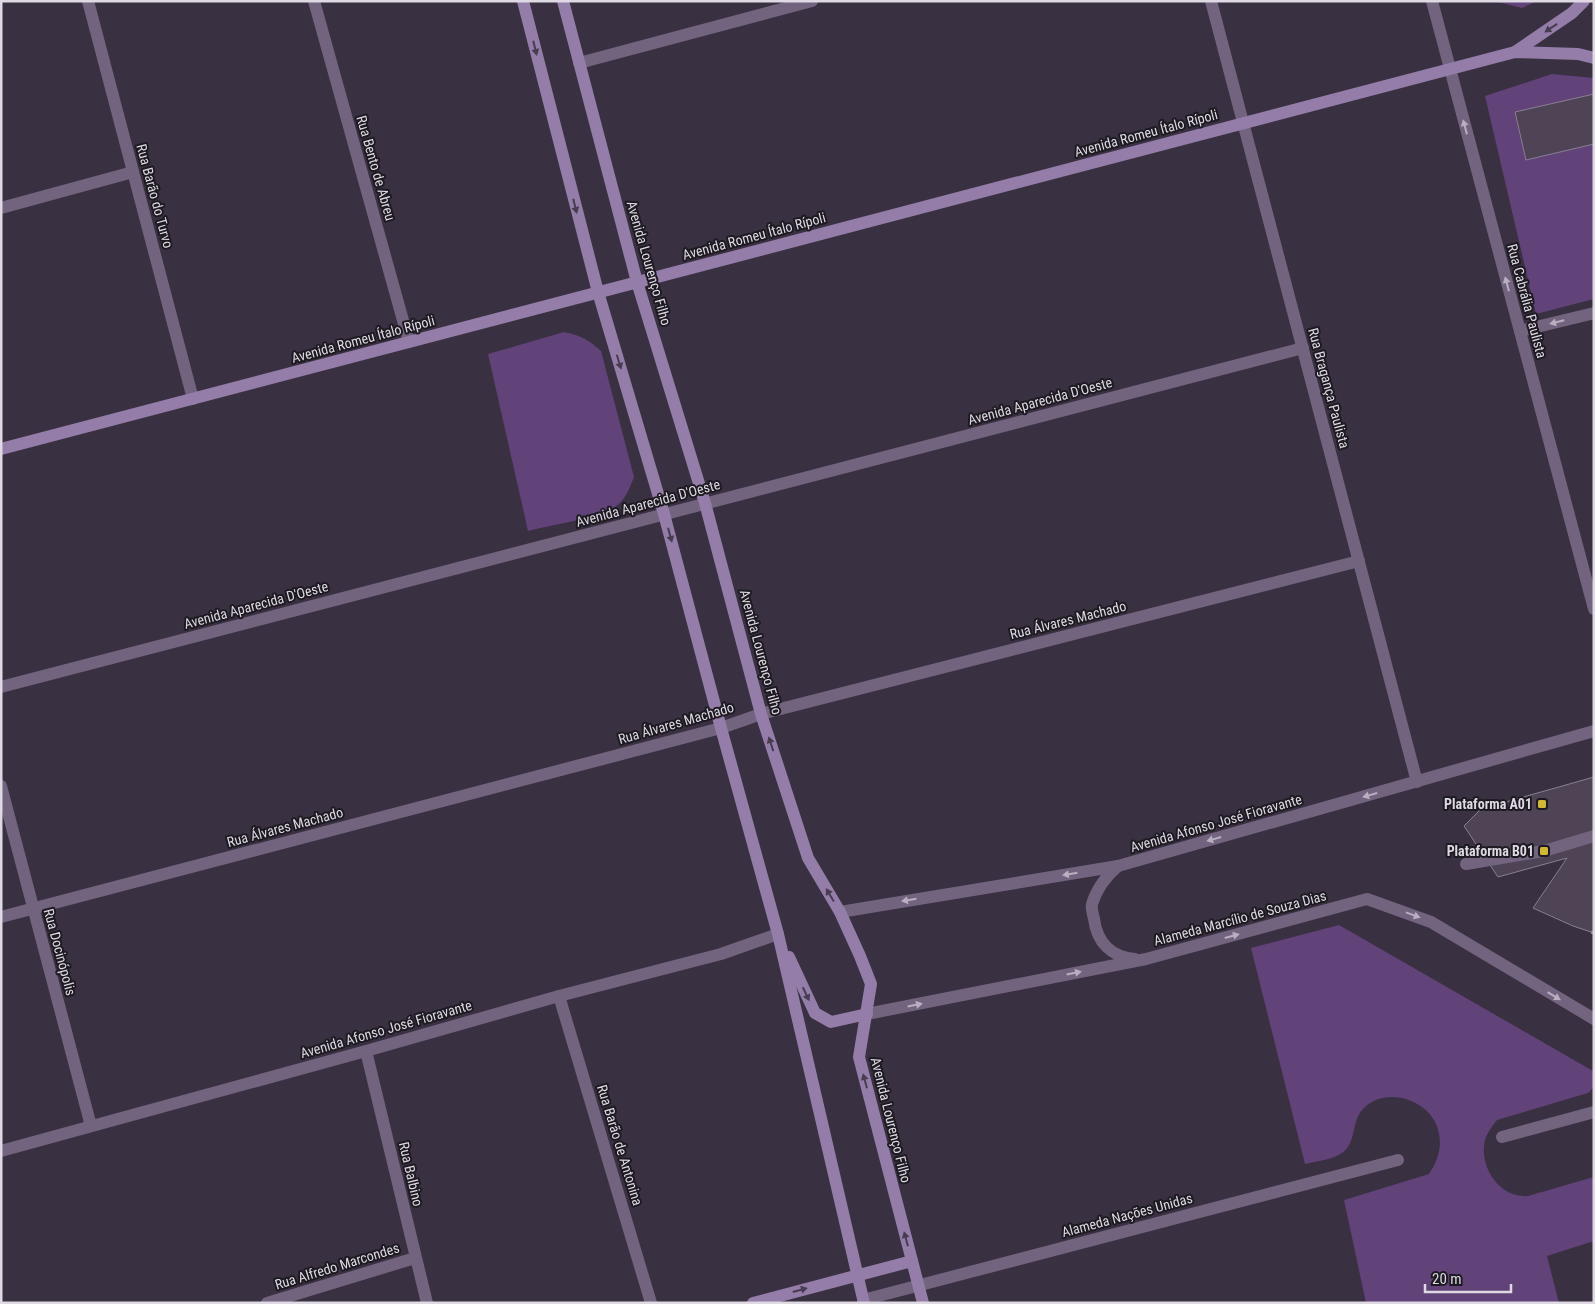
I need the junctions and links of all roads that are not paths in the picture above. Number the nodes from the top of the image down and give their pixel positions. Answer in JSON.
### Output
{"nodes":[{"id":1,"x":88,"y":1,"type":"edge"},
{"id":2,"x":314,"y":1,"type":"edge"},
{"id":3,"x":523,"y":1,"type":"edge"},
{"id":4,"x":563,"y":1,"type":"edge"},
{"id":5,"x":812,"y":1,"type":"edge"},
{"id":6,"x":1211,"y":1,"type":"edge"},
{"id":7,"x":1432,"y":1,"type":"edge"},
{"id":8,"x":1584,"y":1,"type":"edge"},
{"id":9,"x":1515,"y":52,"type":"junction"},
{"id":10,"x":1594,"y":58,"type":"edge"},
{"id":11,"x":580,"y":63,"type":"junction"},
{"id":12,"x":1450,"y":69,"type":"junction"},
{"id":13,"x":1243,"y":123,"type":"junction"},
{"id":14,"x":133,"y":172,"type":"junction"},
{"id":15,"x":1,"y":208,"type":"edge"},
{"id":16,"x":637,"y":282,"type":"junction"},
{"id":17,"x":598,"y":292,"type":"junction"},
{"id":18,"x":1594,"y":313,"type":"edge"},
{"id":19,"x":1520,"y":331,"type":"junction"},
{"id":20,"x":409,"y":342,"type":"junction"},
{"id":21,"x":1302,"y":348,"type":"junction"},
{"id":22,"x":193,"y":398,"type":"junction"},
{"id":23,"x":1,"y":449,"type":"edge"},
{"id":24,"x":705,"y":503,"type":"junction"},
{"id":25,"x":664,"y":514,"type":"junction"},
{"id":26,"x":1359,"y":561,"type":"junction"},
{"id":27,"x":1594,"y":609,"type":"edge"},
{"id":28,"x":1,"y":687,"type":"edge"},
{"id":29,"x":761,"y":714,"type":"junction"},
{"id":30,"x":721,"y":728,"type":"junction"},
{"id":31,"x":1594,"y":731,"type":"edge"},
{"id":32,"x":1417,"y":782,"type":"junction"},
{"id":33,"x":1,"y":786,"type":"edge"},
{"id":34,"x":1594,"y":836,"type":"edge"},
{"id":35,"x":1466,"y":864,"type":"dead end"},
{"id":36,"x":1118,"y":866,"type":"junction"},
{"id":37,"x":33,"y":908,"type":"junction"},
{"id":38,"x":840,"y":912,"type":"junction"},
{"id":39,"x":1,"y":917,"type":"edge"},
{"id":40,"x":778,"y":934,"type":"junction"},
{"id":41,"x":1146,"y":959,"type":"junction"},
{"id":42,"x":559,"y":996,"type":"junction"},
{"id":43,"x":867,"y":1014,"type":"junction"},
{"id":44,"x":1594,"y":1019,"type":"edge"},
{"id":45,"x":366,"y":1051,"type":"junction"},
{"id":46,"x":1594,"y":1112,"type":"edge"},
{"id":47,"x":91,"y":1126,"type":"junction"},
{"id":48,"x":1502,"y":1137,"type":"dead end"},
{"id":49,"x":1,"y":1151,"type":"edge"},
{"id":50,"x":1398,"y":1160,"type":"dead end"},
{"id":51,"x":415,"y":1258,"type":"junction"},
{"id":52,"x":912,"y":1261,"type":"junction"},
{"id":53,"x":856,"y":1275,"type":"junction"},
{"id":54,"x":918,"y":1285,"type":"junction"},
{"id":55,"x":864,"y":1302,"type":"edge"},
{"id":56,"x":267,"y":1303,"type":"edge"},
{"id":57,"x":427,"y":1303,"type":"edge"},
{"id":58,"x":651,"y":1303,"type":"edge"},
{"id":59,"x":753,"y":1303,"type":"edge"},
{"id":60,"x":923,"y":1303,"type":"edge"}],
"edges":[{"from":1,"to":14,"type":"street","name":"Rua Barão do Turvo"},
{"from":2,"to":20,"type":"street","name":"Rua Bento de Abreu"},
{"from":3,"to":17,"type":"street","one_way":true},
{"from":4,"to":11,"type":"street","name":"Avenida Lourenço Filho"},
{"from":5,"to":11,"type":"street"},
{"from":6,"to":13,"type":"street","name":"Rua Bragança Paulista"},
{"from":7,"to":12,"type":"street","name":"Rua Cabrália Paulista"},
{"from":8,"to":9,"type":"street","name":"Avenida Romeu Ítalo Rípoli","one_way":true},
{"from":9,"to":10,"type":"street","name":"Avenida Romeu Ítalo Rípoli"},
{"from":9,"to":12,"type":"street","name":"Avenida Romeu Ítalo Rípoli"},
{"from":11,"to":16,"type":"street","name":"Avenida Lourenço Filho"},
{"from":12,"to":13,"type":"street","name":"Avenida Romeu Ítalo Rípoli"},
{"from":19,"to":12,"type":"street","name":"Rua Cabrália Paulista","one_way":true},
{"from":13,"to":16,"type":"street","name":"Avenida Romeu Ítalo Rípoli"},
{"from":13,"to":21,"type":"street","name":"Rua Bragança Paulista"},
{"from":14,"to":15,"type":"street"},
{"from":14,"to":22,"type":"street","name":"Rua Barão do Turvo"},
{"from":16,"to":17,"type":"street","name":"Avenida Romeu Ítalo Rípoli"},
{"from":16,"to":24,"type":"street","name":"Avenida Lourenço Filho"},
{"from":17,"to":20,"type":"street","name":"Avenida Romeu Ítalo Rípoli"},
{"from":17,"to":25,"type":"street","one_way":true},
{"from":18,"to":19,"type":"street","one_way":true},
{"from":19,"to":27,"type":"street","name":"Rua Cabrália Paulista"},
{"from":20,"to":22,"type":"street","name":"Avenida Romeu Ítalo Rípoli"},
{"from":21,"to":24,"type":"street","name":"Avenida Aparecida D'Oeste"},
{"from":21,"to":26,"type":"street","name":"Rua Bragança Paulista"},
{"from":22,"to":23,"type":"street","name":"Avenida Romeu Ítalo Rípoli"},
{"from":24,"to":25,"type":"street","name":"Avenida Aparecida D'Oeste"},
{"from":24,"to":29,"type":"street","name":"Avenida Lourenço Filho"},
{"from":25,"to":28,"type":"street","name":"Avenida Aparecida D'Oeste"},
{"from":25,"to":30,"type":"street","one_way":true},
{"from":26,"to":29,"type":"street","name":"Rua Álvares Machado"},
{"from":26,"to":32,"type":"street","name":"Rua Bragança Paulista"},
{"from":29,"to":30,"type":"street","name":"Rua Álvares Machado"},
{"from":38,"to":29,"type":"street","name":"Avenida Lourenço Filho","one_way":true},
{"from":30,"to":37,"type":"street","name":"Rua Álvares Machado"},
{"from":30,"to":40,"type":"street"},
{"from":31,"to":32,"type":"street","name":"Avenida Afonso José Fioravante"},
{"from":32,"to":36,"type":"street","name":"Avenida Afonso José Fioravante","one_way":true},
{"from":33,"to":37,"type":"street","name":"Rua Docinópolis"},
{"from":34,"to":35,"type":"street"},
{"from":36,"to":38,"type":"street","name":"Avenida Afonso José Fioravante","one_way":true},
{"from":36,"to":41,"type":"street"},
{"from":37,"to":39,"type":"street","name":"Rua Álvares Machado"},
{"from":37,"to":47,"type":"street","name":"Rua Docinópolis"},
{"from":38,"to":43,"type":"street","name":"Avenida Lourenço Filho"},
{"from":40,"to":42,"type":"street","name":"Avenida Afonso José Fioravante"},
{"from":40,"to":43,"type":"street","one_way":true},
{"from":40,"to":53,"type":"street"},
{"from":43,"to":41,"type":"street","name":"Alameda Marcílio de Souza Dias","one_way":true},
{"from":41,"to":44,"type":"street","name":"Alameda Marcílio de Souza Dias","one_way":true},
{"from":42,"to":45,"type":"street","name":"Avenida Afonso José Fioravante"},
{"from":42,"to":58,"type":"street","name":"Rua Barão de Antonina"},
{"from":52,"to":43,"type":"street","name":"Avenida Lourenço Filho","one_way":true},
{"from":45,"to":47,"type":"street","name":"Avenida Afonso José Fioravante"},
{"from":45,"to":51,"type":"street","name":"Rua Balbino"},
{"from":46,"to":48,"type":"street"},
{"from":47,"to":49,"type":"street","name":"Avenida Afonso José Fioravante"},
{"from":50,"to":54,"type":"street","name":"Alameda Nações Unidas"},
{"from":51,"to":56,"type":"street","name":"Rua Alfredo Marcondes"},
{"from":51,"to":57,"type":"street","name":"Rua Balbino"},
{"from":52,"to":53,"type":"street"},
{"from":52,"to":54,"type":"street","name":"Avenida Lourenço Filho"},
{"from":53,"to":55,"type":"street"},
{"from":59,"to":53,"type":"street","one_way":true},
{"from":54,"to":55,"type":"street","name":"Alameda Nações Unidas"},
{"from":54,"to":60,"type":"street","name":"Avenida Lourenço Filho"}]}
